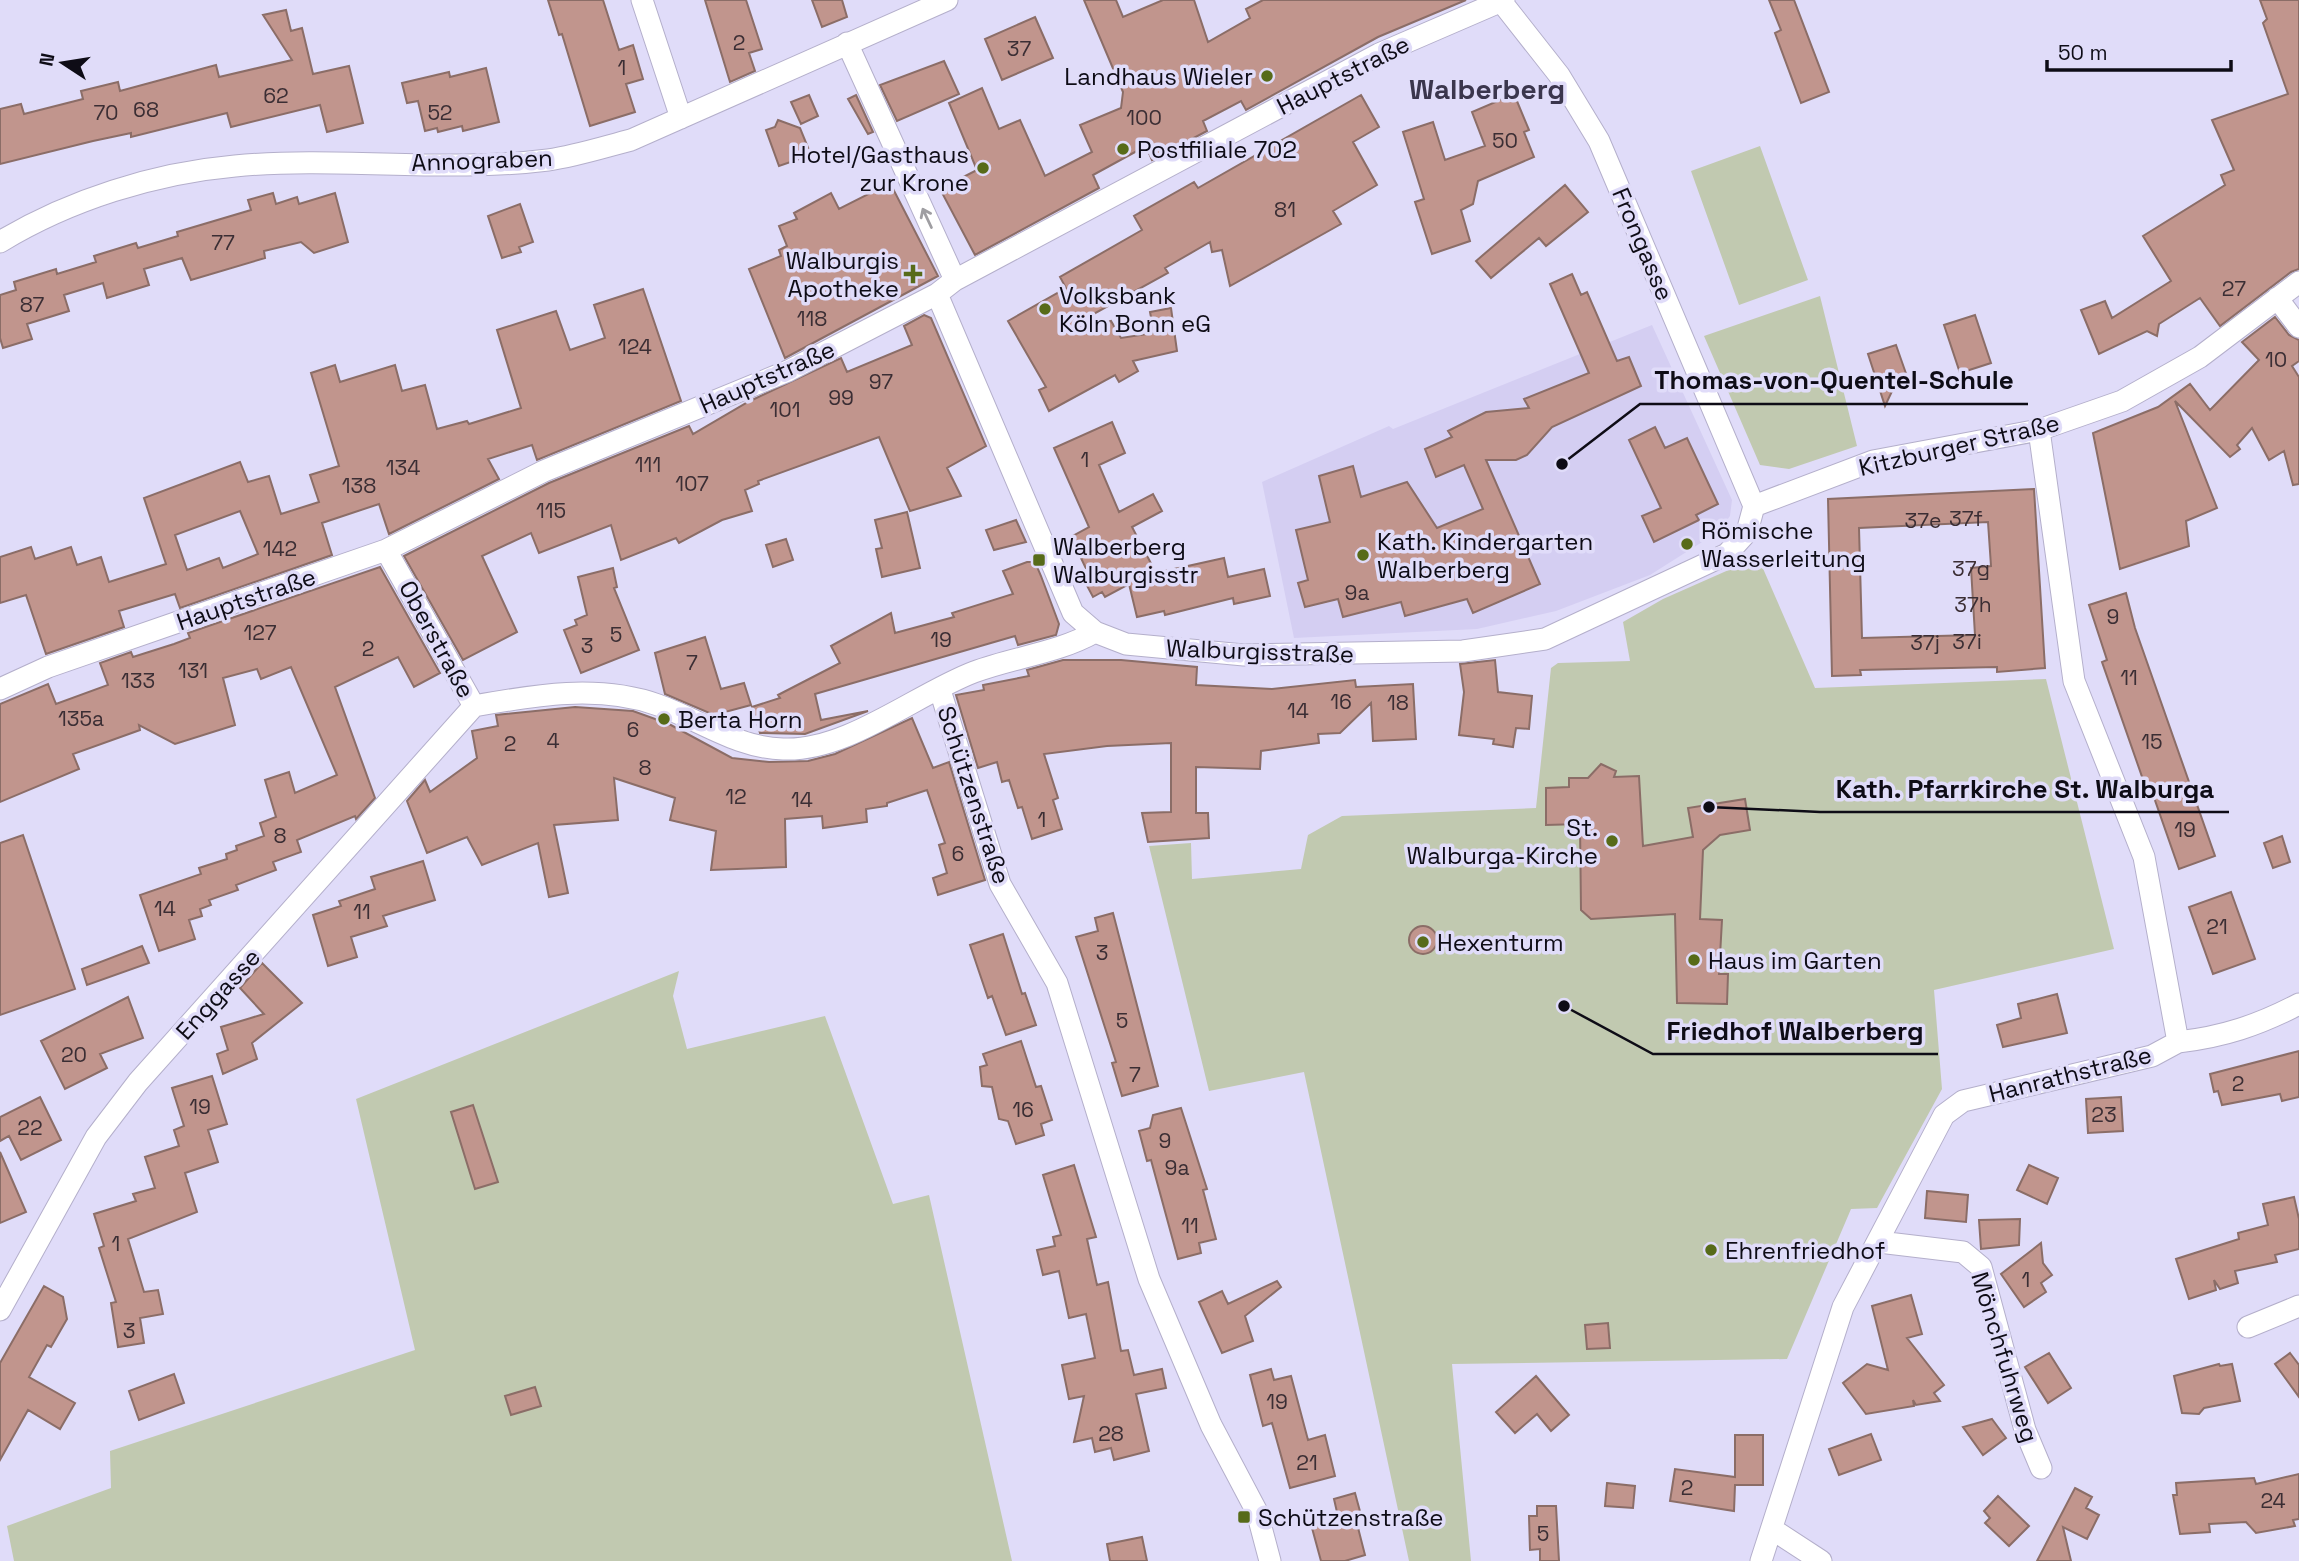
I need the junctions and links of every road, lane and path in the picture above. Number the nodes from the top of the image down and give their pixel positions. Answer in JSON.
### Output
{"nodes":[{"id":1,"x":642,"y":0,"type":"edge"},
{"id":2,"x":947,"y":0,"type":"edge"},
{"id":3,"x":1502,"y":1,"type":"edge"},
{"id":4,"x":847,"y":43,"type":"junction"},
{"id":5,"x":681,"y":118,"type":"junction"},
{"id":6,"x":0,"y":242,"type":"edge"},
{"id":7,"x":955,"y":281,"type":"junction"},
{"id":8,"x":2299,"y":282,"type":"edge"},
{"id":9,"x":937,"y":294,"type":"junction"},
{"id":10,"x":2277,"y":298,"type":"junction"},
{"id":11,"x":2299,"y":327,"type":"edge"},
{"id":12,"x":2039,"y":430,"type":"junction"},
{"id":13,"x":1754,"y":506,"type":"junction"},
{"id":14,"x":386,"y":550,"type":"junction"},
{"id":15,"x":1095,"y":632,"type":"junction"},
{"id":16,"x":0,"y":689,"type":"edge"},
{"id":17,"x":940,"y":690,"type":"junction"},
{"id":18,"x":474,"y":706,"type":"junction"},
{"id":19,"x":2299,"y":1004,"type":"edge"},
{"id":20,"x":2178,"y":1042,"type":"junction"},
{"id":21,"x":1879,"y":1242,"type":"junction"},
{"id":22,"x":2299,"y":1306,"type":"edge"},
{"id":23,"x":0,"y":1310,"type":"edge"},
{"id":24,"x":2248,"y":1327,"type":"dead end"},
{"id":25,"x":2041,"y":1468,"type":"dead end"},
{"id":26,"x":1772,"y":1529,"type":"junction"},
{"id":27,"x":1270,"y":1561,"type":"edge"},
{"id":28,"x":1761,"y":1561,"type":"edge"},
{"id":29,"x":1821,"y":1561,"type":"edge"}],
"edges":[{"from":1,"to":5,"type":"street"},
{"from":2,"to":4,"type":"street","name":"Annograben"},
{"from":3,"to":7,"type":"street","name":"Hauptstraße"},
{"from":3,"to":13,"type":"street","name":"Frongasse"},
{"from":4,"to":5,"type":"street","name":"Annograben"},
{"from":7,"to":4,"type":"street","one_way":true},
{"from":5,"to":6,"type":"street","name":"Annograben"},
{"from":7,"to":9,"type":"street","name":"Hauptstraße"},
{"from":8,"to":10,"type":"street","name":"Kitzburger Straße"},
{"from":9,"to":14,"type":"street","name":"Hauptstraße"},
{"from":9,"to":15,"type":"street","name":"Walburgisstraße"},
{"from":10,"to":11,"type":"street"},
{"from":10,"to":12,"type":"street","name":"Kitzburger Straße"},
{"from":12,"to":13,"type":"street","name":"Kitzburger Straße"},
{"from":12,"to":20,"type":"street","name":"Hanrathstraße"},
{"from":13,"to":15,"type":"street","name":"Walburgisstraße"},
{"from":14,"to":16,"type":"street","name":"Hauptstraße"},
{"from":14,"to":18,"type":"street","name":"Oberstraße"},
{"from":15,"to":17,"type":"street","name":"Oberstraße"},
{"from":17,"to":18,"type":"street","name":"Oberstraße"},
{"from":17,"to":27,"type":"street","name":"Schützenstraße"},
{"from":18,"to":23,"type":"street","name":"Enggasse"},
{"from":19,"to":20,"type":"street"},
{"from":20,"to":21,"type":"street","name":"Hanrathstraße"},
{"from":21,"to":25,"type":"street","name":"Mönchfuhrweg"},
{"from":21,"to":26,"type":"street","name":"Hanrathstraße"},
{"from":22,"to":24,"type":"street"},
{"from":26,"to":28,"type":"street","name":"Hanrathstraße"},
{"from":26,"to":29,"type":"street"}]}
